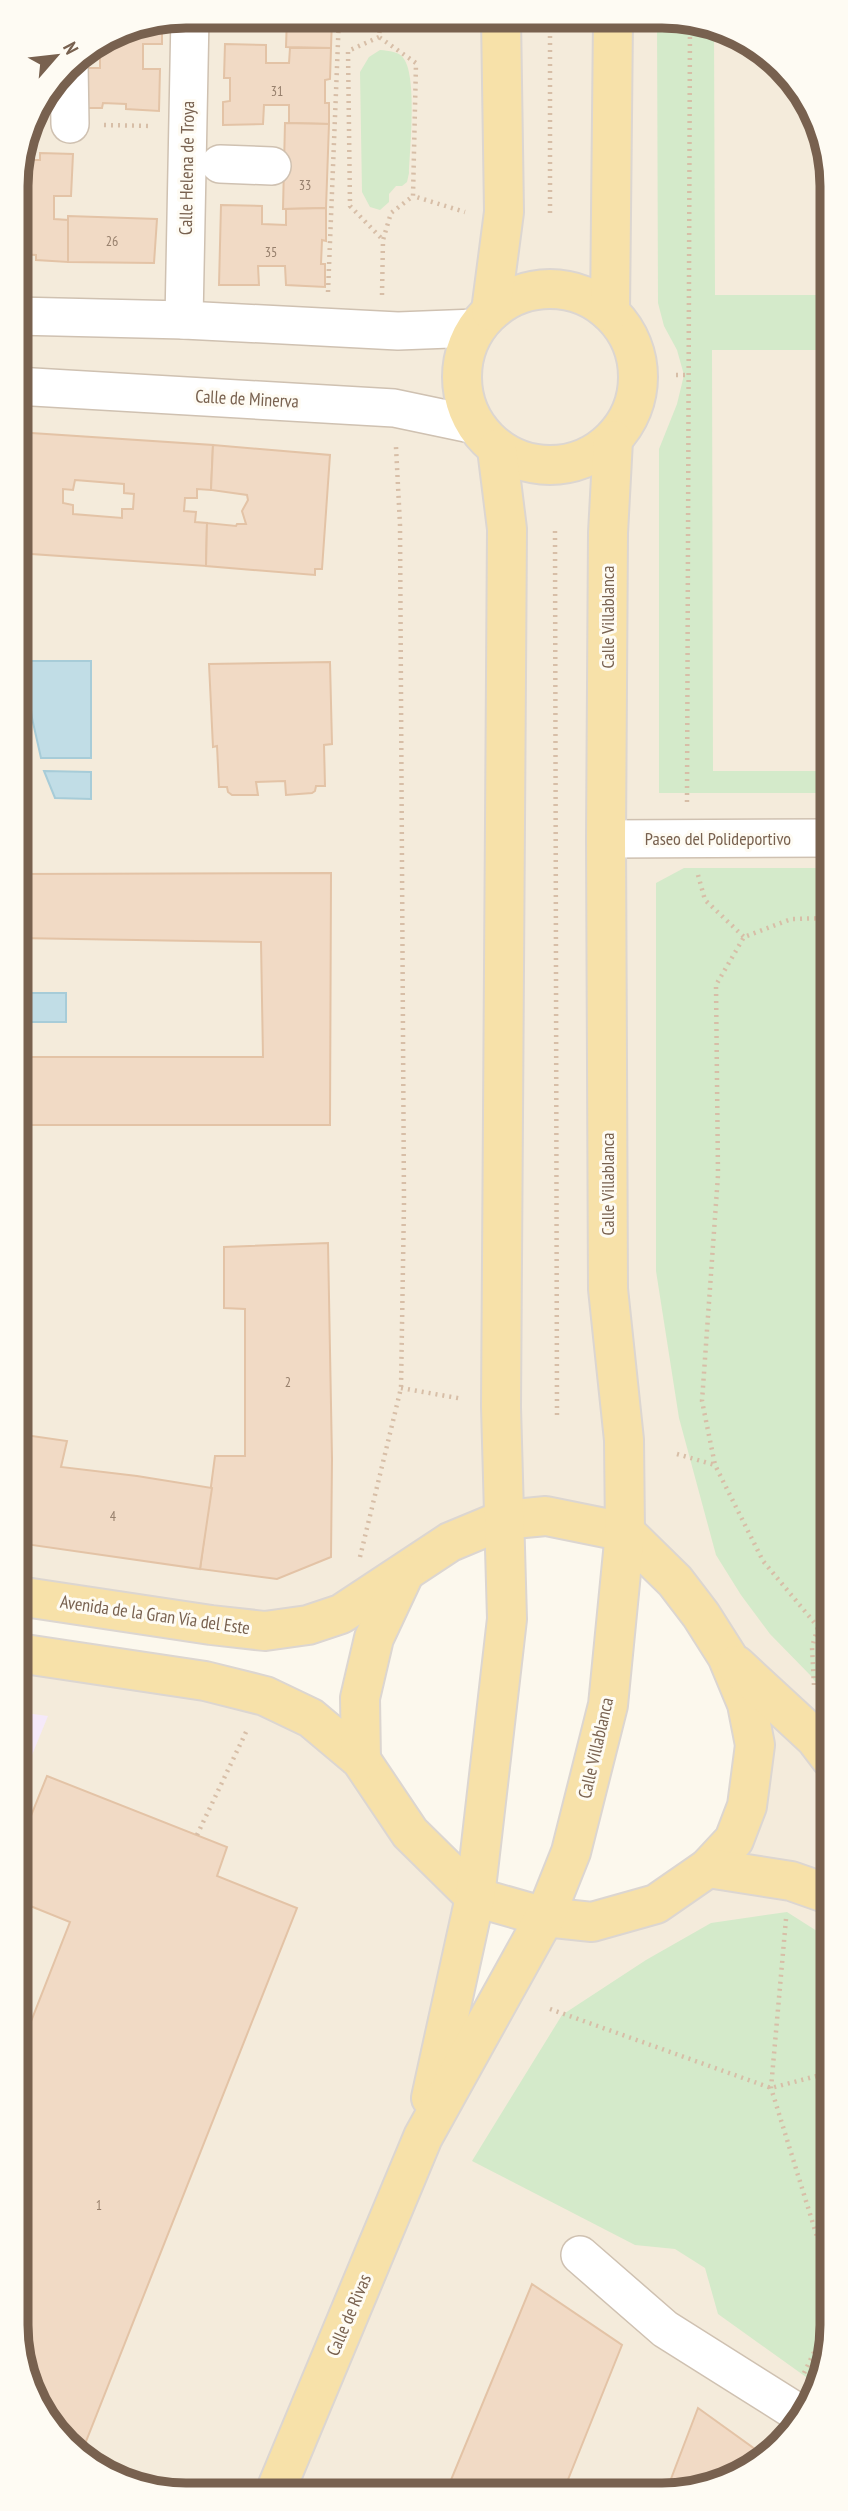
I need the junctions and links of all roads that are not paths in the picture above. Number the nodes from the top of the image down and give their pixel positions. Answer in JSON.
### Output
{"nodes":[{"id":1,"x":190,"y":28,"type":"edge"},
{"id":2,"x":502,"y":28,"type":"edge"},
{"id":3,"x":613,"y":28,"type":"edge"},
{"id":4,"x":69,"y":91,"type":"edge"},
{"id":5,"x":70,"y":124,"type":"dead end"},
{"id":6,"x":220,"y":164,"type":"dead end"},
{"id":7,"x":272,"y":166,"type":"dead end"},
{"id":8,"x":610,"y":312,"type":"junction"},
{"id":9,"x":28,"y":316,"type":"edge"},
{"id":10,"x":184,"y":320,"type":"junction"},
{"id":11,"x":483,"y":320,"type":"junction"},
{"id":12,"x":28,"y":387,"type":"edge"},
{"id":13,"x":486,"y":437,"type":"junction"},
{"id":14,"x":613,"y":440,"type":"junction"},
{"id":15,"x":820,"y":838,"type":"edge"},
{"id":16,"x":606,"y":839,"type":"junction"},
{"id":17,"x":503,"y":1520,"type":"junction"},
{"id":18,"x":625,"y":1532,"type":"junction"},
{"id":19,"x":404,"y":1574,"type":"junction"},
{"id":20,"x":28,"y":1597,"type":"edge"},
{"id":21,"x":28,"y":1654,"type":"edge"},
{"id":22,"x":727,"y":1656,"type":"junction"},
{"id":23,"x":820,"y":1745,"type":"edge"},
{"id":24,"x":362,"y":1760,"type":"junction"},
{"id":25,"x":708,"y":1868,"type":"junction"},
{"id":26,"x":820,"y":1891,"type":"edge"},
{"id":27,"x":474,"y":1898,"type":"junction"},
{"id":28,"x":545,"y":1917,"type":"junction"},
{"id":29,"x":423,"y":2137,"type":"junction"},
{"id":30,"x":580,"y":2255,"type":"dead end"},
{"id":31,"x":793,"y":2410,"type":"edge"},
{"id":32,"x":279,"y":2483,"type":"edge"}],
"edges":[{"from":1,"to":10,"type":"street","name":"Calle Helena de Troya"},
{"from":2,"to":11,"type":"main road"},
{"from":3,"to":8,"type":"main road"},
{"from":4,"to":5,"type":"street"},
{"from":6,"to":7,"type":"street"},
{"from":8,"to":11,"type":"main road"},
{"from":8,"to":14,"type":"main road"},
{"from":9,"to":10,"type":"street"},
{"from":10,"to":11,"type":"street"},
{"from":11,"to":13,"type":"main road"},
{"from":12,"to":13,"type":"street","name":"Calle de Minerva"},
{"from":13,"to":14,"type":"main road"},
{"from":13,"to":17,"type":"main road"},
{"from":14,"to":16,"type":"main road","name":"Calle Villablanca"},
{"from":15,"to":16,"type":"street","name":"Paseo del Polideportivo"},
{"from":16,"to":18,"type":"main road","name":"Calle Villablanca"},
{"from":17,"to":18,"type":"main road","name":"Avenida de la Gran Vía del Este"},
{"from":17,"to":19,"type":"main road","name":"Avenida de la Gran Vía del Este"},
{"from":17,"to":27,"type":"main road"},
{"from":18,"to":22,"type":"main road"},
{"from":18,"to":28,"type":"main road","name":"Calle Villablanca"},
{"from":19,"to":20,"type":"main road","name":"Avenida de la Gran Vía del Este"},
{"from":19,"to":24,"type":"main road"},
{"from":21,"to":24,"type":"main road"},
{"from":22,"to":23,"type":"main road"},
{"from":22,"to":25,"type":"main road"},
{"from":24,"to":27,"type":"main road"},
{"from":25,"to":26,"type":"main road"},
{"from":25,"to":28,"type":"main road"},
{"from":27,"to":28,"type":"main road"},
{"from":27,"to":29,"type":"main road","name":"Calle de Rivas"},
{"from":28,"to":29,"type":"main road","name":"Calle de Rivas"},
{"from":29,"to":32,"type":"main road","name":"Calle de Rivas"},
{"from":30,"to":31,"type":"street"}]}
